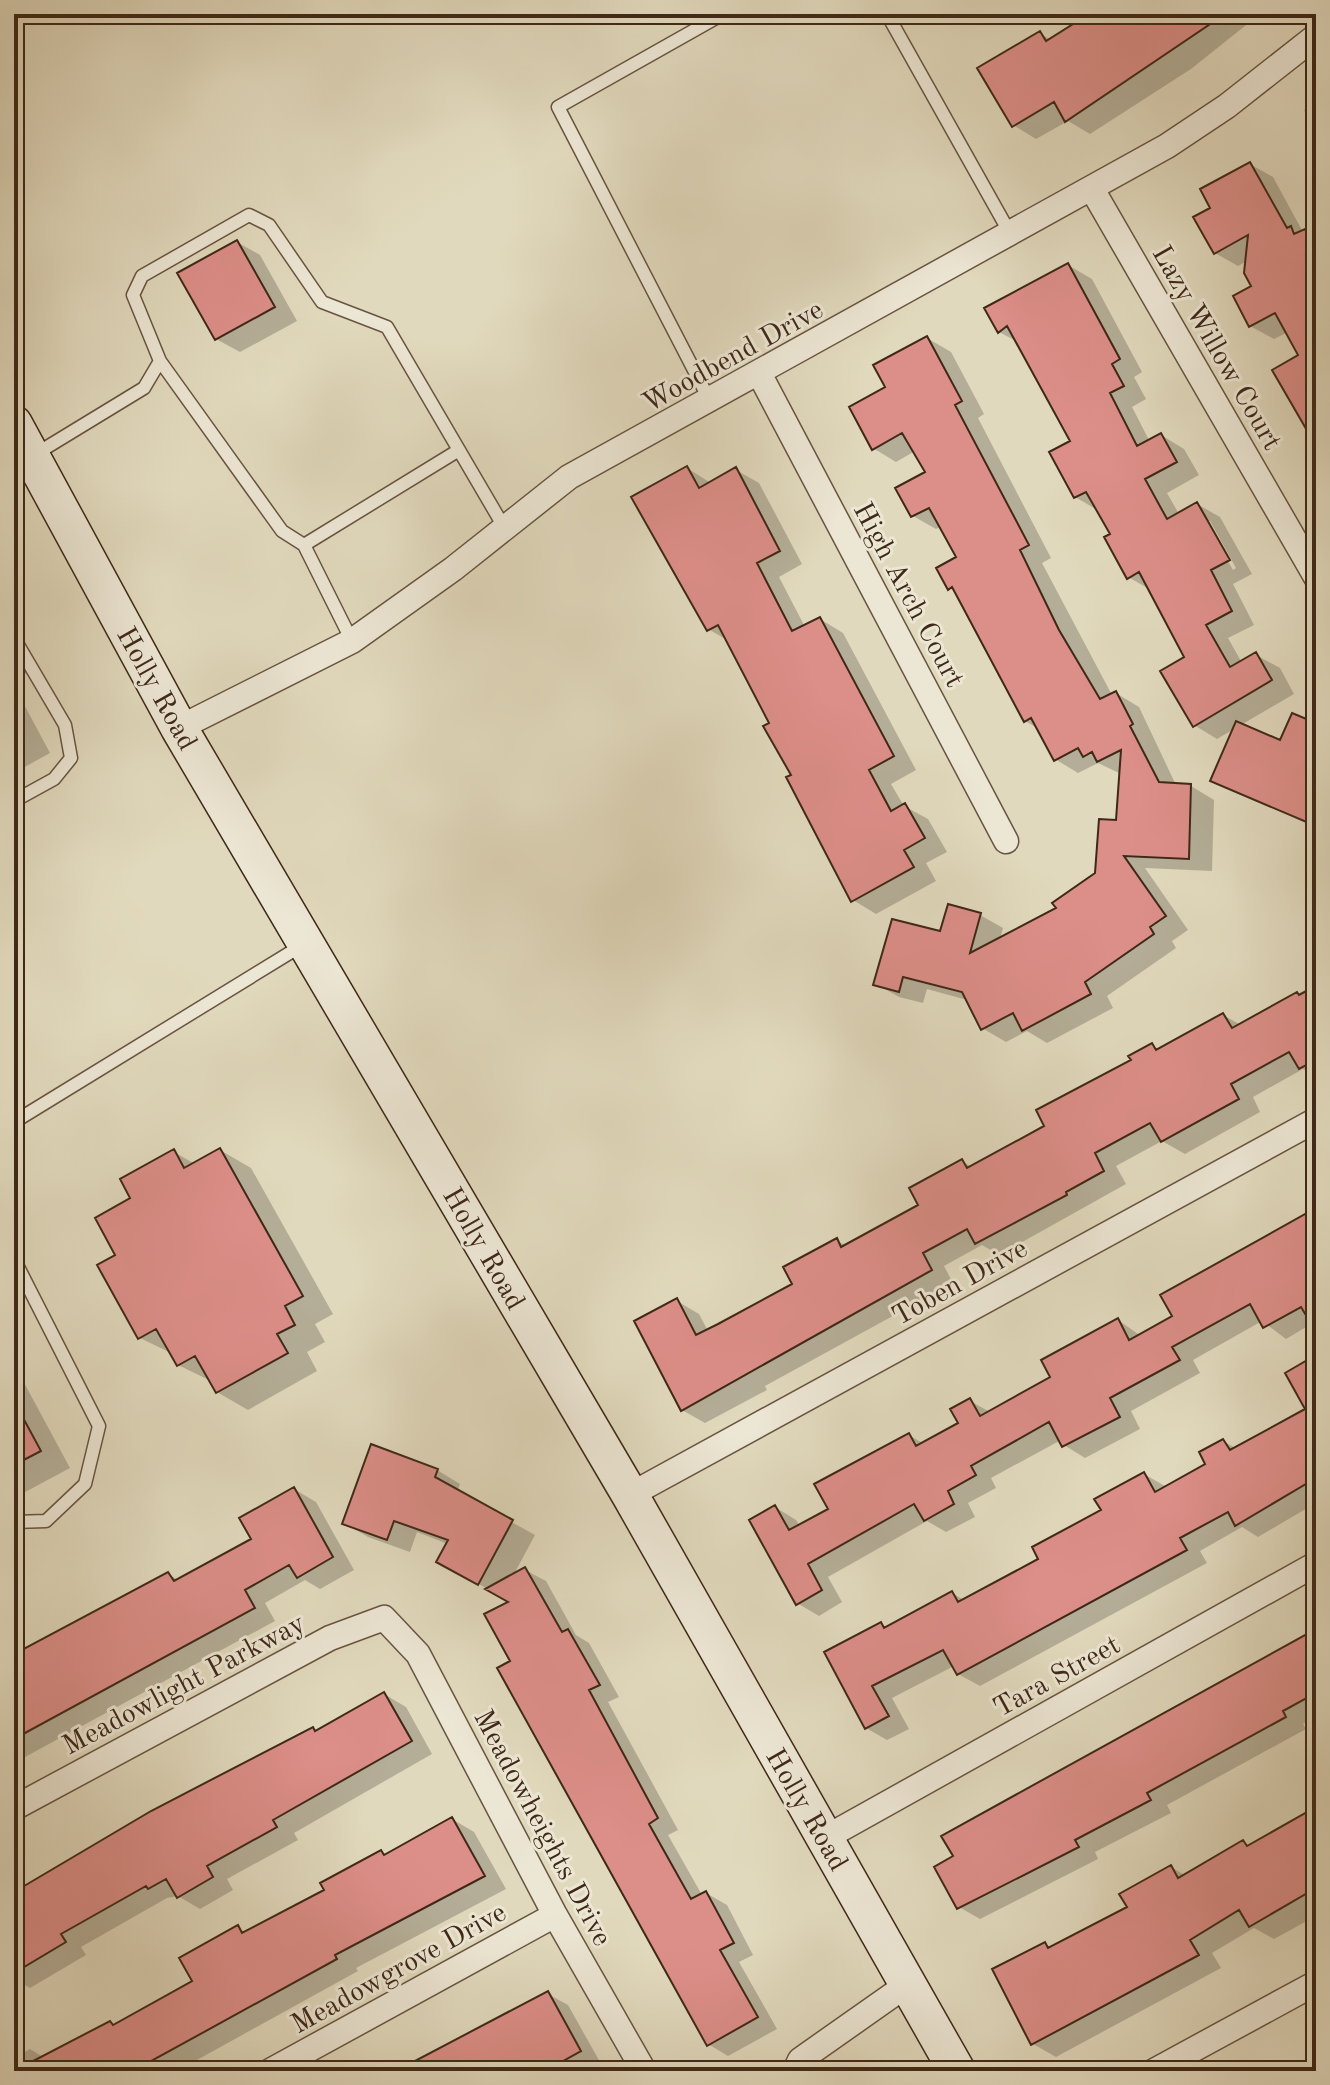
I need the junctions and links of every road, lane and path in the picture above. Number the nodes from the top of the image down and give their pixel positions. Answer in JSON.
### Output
{"nodes":[{"id":1,"x":723,"y":14,"type":"edge"},
{"id":2,"x":887,"y":14,"type":"edge"},
{"id":3,"x":1316,"y":36,"type":"edge"},
{"id":4,"x":1092,"y":189,"type":"junction"},
{"id":5,"x":1011,"y":235,"type":"junction"},
{"id":6,"x":160,"y":361,"type":"junction"},
{"id":7,"x":760,"y":375,"type":"junction"},
{"id":8,"x":710,"y":401,"type":"junction"},
{"id":9,"x":14,"y":424,"type":"edge"},
{"id":10,"x":459,"y":450,"type":"junction"},
{"id":11,"x":31,"y":456,"type":"junction"},
{"id":12,"x":504,"y":527,"type":"junction"},
{"id":13,"x":304,"y":545,"type":"junction"},
{"id":14,"x":1316,"y":577,"type":"edge"},
{"id":15,"x":14,"y":638,"type":"edge"},
{"id":16,"x":352,"y":641,"type":"junction"},
{"id":17,"x":179,"y":728,"type":"junction"},
{"id":18,"x":14,"y":801,"type":"edge"},
{"id":19,"x":1006,"y":841,"type":"dead end"},
{"id":20,"x":305,"y":943,"type":"junction"},
{"id":21,"x":1316,"y":1120,"type":"edge"},
{"id":22,"x":14,"y":1122,"type":"edge"},
{"id":23,"x":14,"y":1259,"type":"edge"},
{"id":24,"x":630,"y":1495,"type":"junction"},
{"id":25,"x":14,"y":1522,"type":"edge"},
{"id":26,"x":1316,"y":1564,"type":"edge"},
{"id":27,"x":384,"y":1618,"type":"joint"},
{"id":28,"x":14,"y":1808,"type":"edge"},
{"id":29,"x":825,"y":1838,"type":"junction"},
{"id":30,"x":555,"y":1915,"type":"junction"},
{"id":31,"x":1316,"y":1983,"type":"edge"},
{"id":32,"x":908,"y":1984,"type":"junction"},
{"id":33,"x":270,"y":2071,"type":"edge"},
{"id":34,"x":644,"y":2071,"type":"edge"},
{"id":35,"x":795,"y":2071,"type":"edge"},
{"id":36,"x":957,"y":2071,"type":"edge"},
{"id":37,"x":1154,"y":2071,"type":"edge"}],
"edges":[{"from":1,"to":8,"type":"lane"},
{"from":2,"to":5,"type":"lane"},
{"from":3,"to":4,"type":"street","name":"Woodbend Drive"},
{"from":4,"to":5,"type":"street","name":"Woodbend Drive"},
{"from":4,"to":14,"type":"street","name":"Lazy Willow Court"},
{"from":5,"to":7,"type":"street","name":"Woodbend Drive"},
{"from":6,"to":10,"type":"lane"},
{"from":6,"to":11,"type":"lane"},
{"from":6,"to":13,"type":"lane"},
{"from":7,"to":8,"type":"street","name":"Woodbend Drive"},
{"from":7,"to":19,"type":"street","name":"High Arch Court"},
{"from":8,"to":12,"type":"street","name":"Woodbend Drive"},
{"from":9,"to":11,"type":"main road","name":"Holly Road"},
{"from":10,"to":12,"type":"lane"},
{"from":10,"to":13,"type":"lane"},
{"from":11,"to":17,"type":"main road","name":"Holly Road"},
{"from":12,"to":16,"type":"street","name":"Woodbend Drive"},
{"from":13,"to":16,"type":"lane"},
{"from":15,"to":18,"type":"lane"},
{"from":16,"to":17,"type":"street","name":"Woodbend Drive"},
{"from":17,"to":20,"type":"main road","name":"Holly Road"},
{"from":20,"to":22,"type":"lane"},
{"from":20,"to":24,"type":"main road","name":"Holly Road"},
{"from":21,"to":24,"type":"street","name":"Toben Drive"},
{"from":23,"to":25,"type":"lane"},
{"from":24,"to":29,"type":"main road","name":"Holly Road"},
{"from":26,"to":29,"type":"street","name":"Tara Street"},
{"from":27,"to":28,"type":"street","name":"Meadowlight Parkway"},
{"from":27,"to":30,"type":"street","name":"Meadowheights Drive"},
{"from":29,"to":32,"type":"main road","name":"Holly Road"},
{"from":30,"to":33,"type":"street","name":"Meadowgrove Drive"},
{"from":30,"to":34,"type":"street","name":"Meadowheights Drive"},
{"from":31,"to":37,"type":"street"},
{"from":32,"to":35,"type":"street"},
{"from":32,"to":36,"type":"main road","name":"Holly Road"}]}
